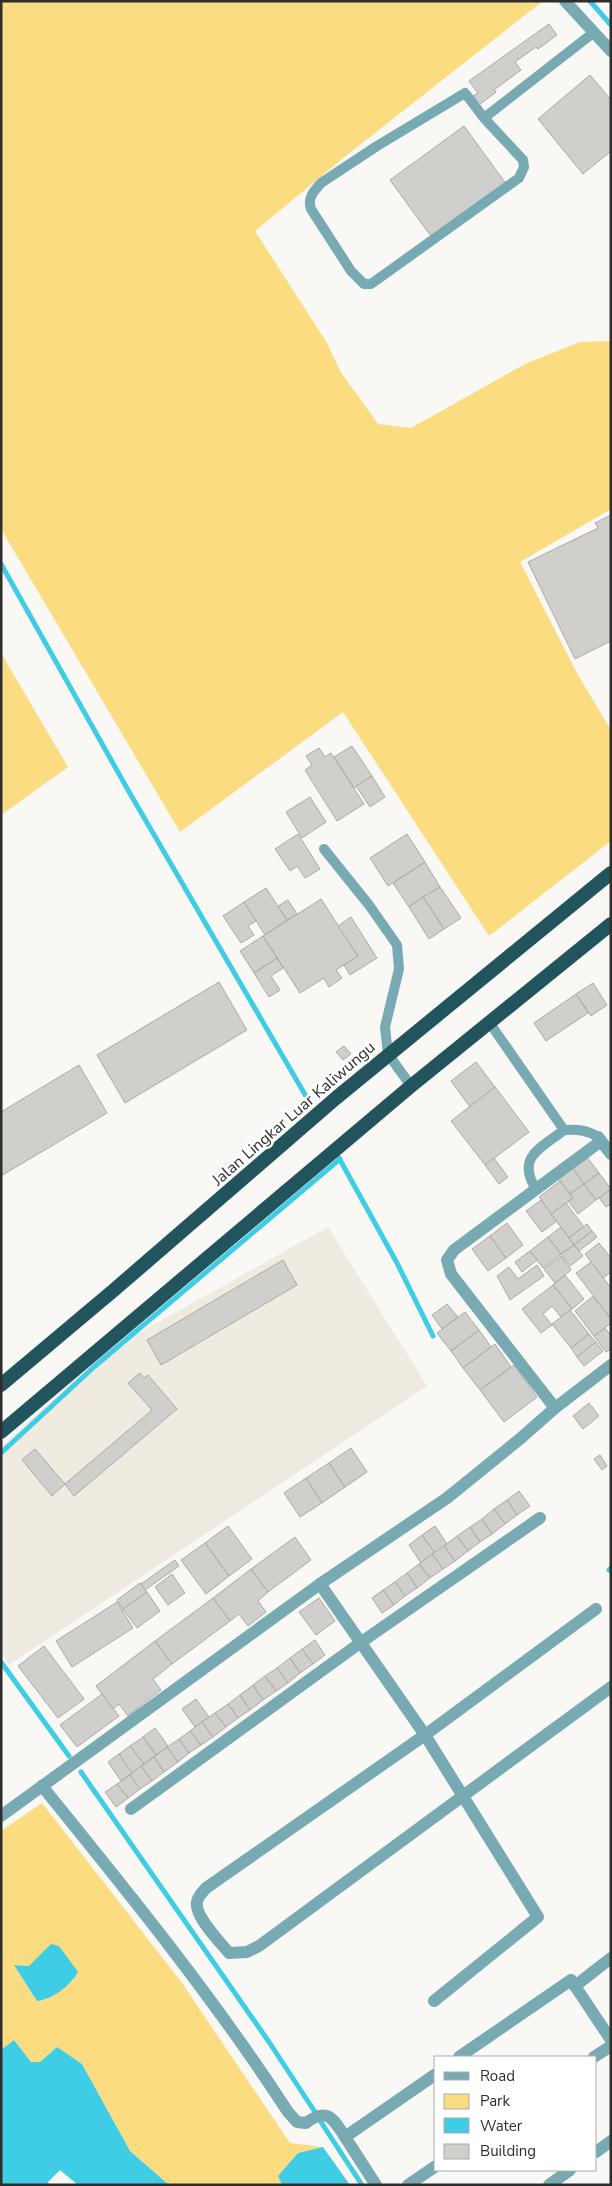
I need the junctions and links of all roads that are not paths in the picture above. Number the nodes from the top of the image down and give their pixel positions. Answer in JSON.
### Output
{"nodes":[{"id":1,"x":565,"y":1,"type":"edge"},
{"id":2,"x":593,"y":33,"type":"junction"},
{"id":3,"x":611,"y":51,"type":"edge"},
{"id":4,"x":484,"y":118,"type":"junction"},
{"id":5,"x":324,"y":849,"type":"dead end"},
{"id":6,"x":611,"y":873,"type":"edge"},
{"id":7,"x":611,"y":924,"type":"edge"},
{"id":8,"x":490,"y":1022,"type":"junction"},
{"id":9,"x":388,"y":1054,"type":"junction"},
{"id":10,"x":411,"y":1086,"type":"junction"},
{"id":11,"x":564,"y":1130,"type":"junction"},
{"id":12,"x":600,"y":1139,"type":"junction"},
{"id":13,"x":611,"y":1154,"type":"edge"},
{"id":14,"x":536,"y":1189,"type":"junction"},
{"id":15,"x":611,"y":1365,"type":"edge"},
{"id":16,"x":1,"y":1385,"type":"edge"},
{"id":17,"x":555,"y":1408,"type":"junction"},
{"id":18,"x":1,"y":1432,"type":"edge"},
{"id":19,"x":540,"y":1518,"type":"dead end"},
{"id":20,"x":320,"y":1584,"type":"junction"},
{"id":21,"x":596,"y":1609,"type":"dead end"},
{"id":22,"x":360,"y":1643,"type":"junction"},
{"id":23,"x":611,"y":1687,"type":"edge"},
{"id":24,"x":425,"y":1735,"type":"junction"},
{"id":25,"x":42,"y":1786,"type":"junction"},
{"id":26,"x":464,"y":1795,"type":"junction"},
{"id":27,"x":131,"y":1809,"type":"dead end"},
{"id":28,"x":1,"y":1816,"type":"edge"},
{"id":29,"x":611,"y":1958,"type":"edge"},
{"id":30,"x":575,"y":1986,"type":"junction"},
{"id":31,"x":434,"y":2001,"type":"dead end"},
{"id":32,"x":611,"y":2040,"type":"edge"},
{"id":33,"x":611,"y":2046,"type":"edge"},
{"id":34,"x":461,"y":2056,"type":"edge"},
{"id":35,"x":596,"y":2056,"type":"edge"},
{"id":36,"x":434,"y":2075,"type":"edge"},
{"id":37,"x":344,"y":2137,"type":"junction"},
{"id":38,"x":611,"y":2141,"type":"edge"},
{"id":39,"x":597,"y":2151,"type":"edge"},
{"id":40,"x":434,"y":2167,"type":"edge"},
{"id":41,"x":569,"y":2171,"type":"edge"},
{"id":42,"x":376,"y":2185,"type":"edge"},
{"id":43,"x":408,"y":2185,"type":"edge"},
{"id":44,"x":549,"y":2185,"type":"edge"}],
"edges":[{"from":1,"to":2,"type":"street"},
{"from":2,"to":3,"type":"street"},
{"from":2,"to":4,"type":"lane"},
{"from":4,"to":4,"type":"lane"},
{"from":5,"to":9,"type":"lane"},
{"from":6,"to":9,"type":"highway","name":"Jalan Lingkar Luar Kaliwungu"},
{"from":7,"to":8,"type":"highway"},
{"from":8,"to":10,"type":"highway"},
{"from":8,"to":11,"type":"lane"},
{"from":9,"to":10,"type":"lane"},
{"from":9,"to":16,"type":"highway","name":"Jalan Lingkar Luar Kaliwungu"},
{"from":10,"to":18,"type":"highway"},
{"from":11,"to":12,"type":"lane"},
{"from":11,"to":14,"type":"lane"},
{"from":12,"to":13,"type":"street"},
{"from":12,"to":14,"type":"street"},
{"from":14,"to":17,"type":"street"},
{"from":15,"to":17,"type":"street"},
{"from":17,"to":20,"type":"street"},
{"from":19,"to":22,"type":"street"},
{"from":20,"to":22,"type":"street"},
{"from":20,"to":25,"type":"street"},
{"from":21,"to":24,"type":"street"},
{"from":22,"to":24,"type":"street"},
{"from":22,"to":27,"type":"street"},
{"from":23,"to":26,"type":"street"},
{"from":24,"to":26,"type":"street"},
{"from":24,"to":26,"type":"street"},
{"from":25,"to":28,"type":"street"},
{"from":25,"to":37,"type":"street"},
{"from":26,"to":31,"type":"street"},
{"from":29,"to":30,"type":"street"},
{"from":30,"to":32,"type":"street"},
{"from":30,"to":34,"type":"street"},
{"from":33,"to":35,"type":"street"},
{"from":36,"to":37,"type":"street"},
{"from":37,"to":42,"type":"street"},
{"from":38,"to":39,"type":"street"},
{"from":40,"to":43,"type":"street"},
{"from":41,"to":44,"type":"street"}]}
